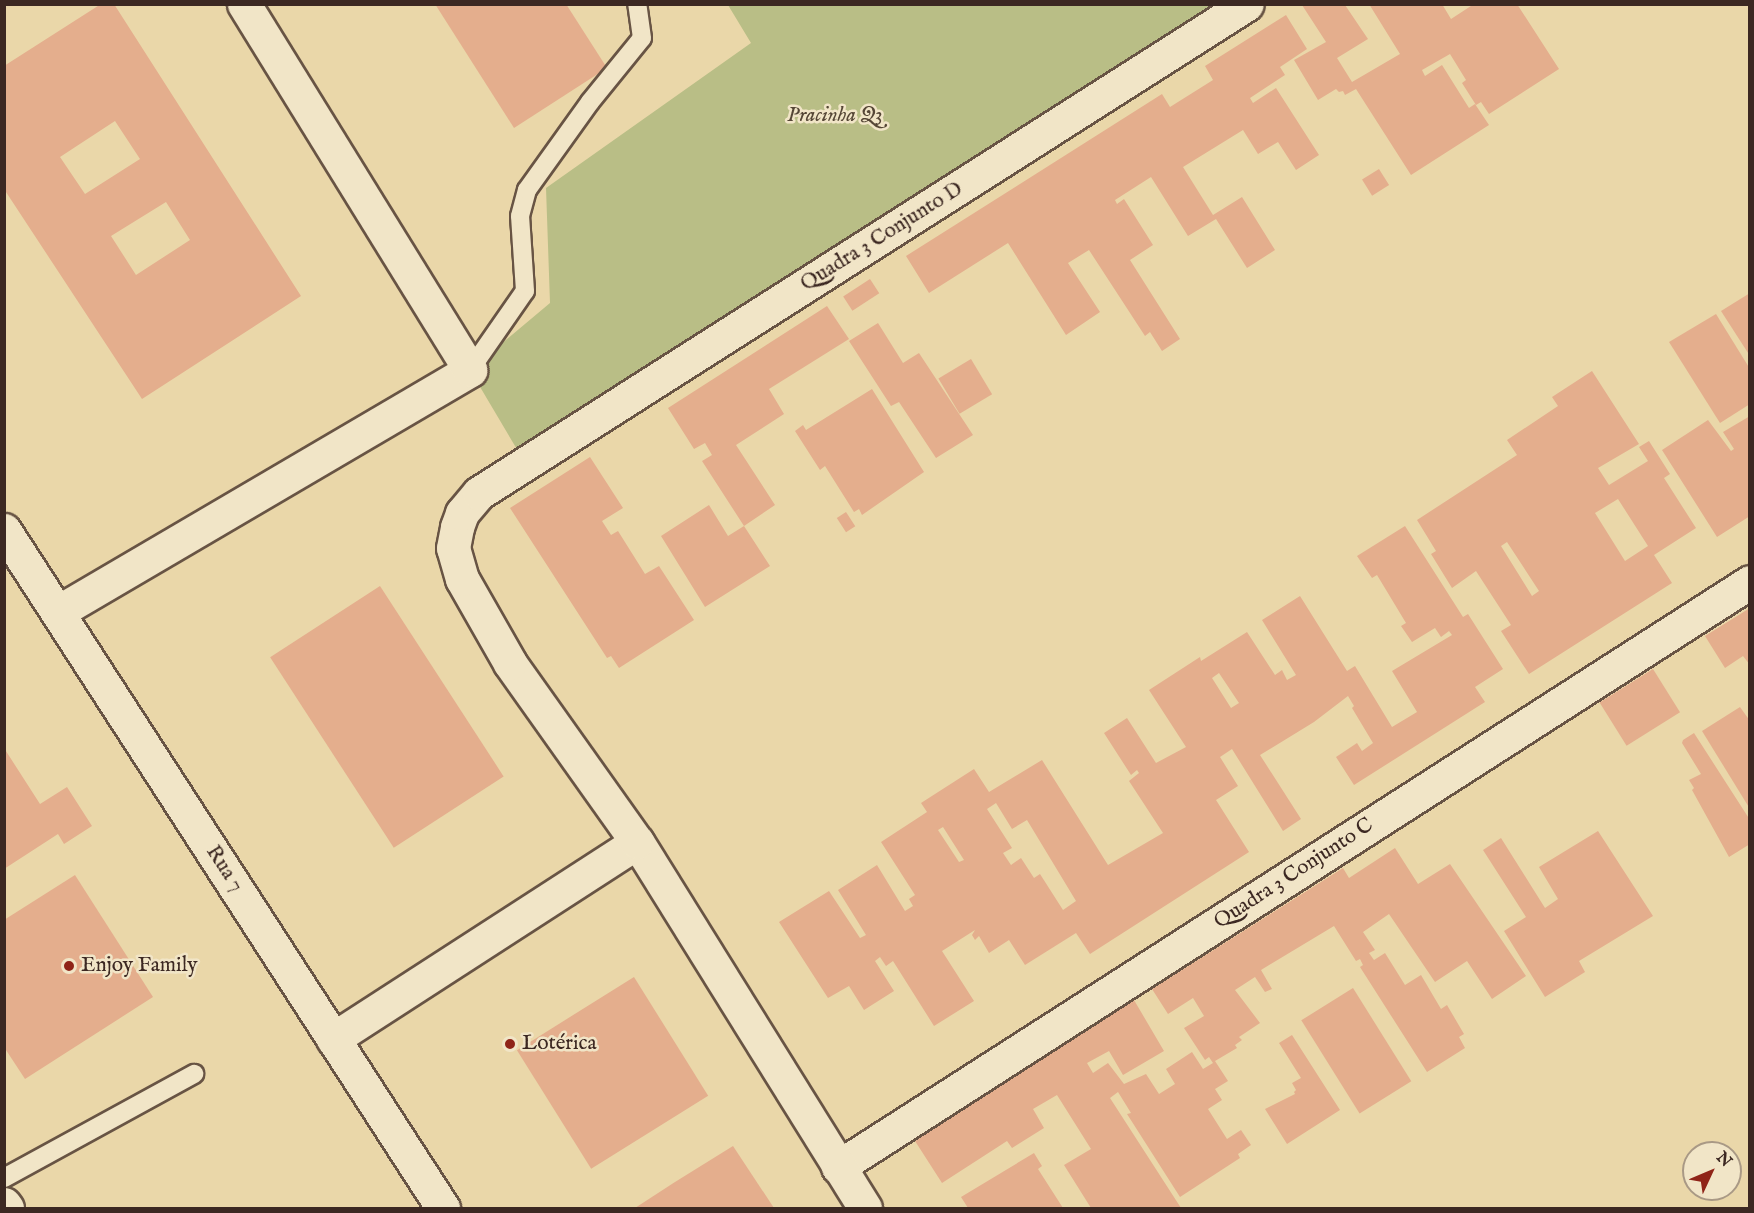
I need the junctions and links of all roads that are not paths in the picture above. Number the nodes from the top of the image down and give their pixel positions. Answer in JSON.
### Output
{"nodes":[{"id":1,"x":244,"y":4,"type":"edge"},
{"id":2,"x":638,"y":4,"type":"edge"},
{"id":3,"x":1247,"y":4,"type":"edge"},
{"id":4,"x":470,"y":370,"type":"junction"},
{"id":5,"x":4,"y":530,"type":"edge"},
{"id":6,"x":1749,"y":582,"type":"edge"},
{"id":7,"x":58,"y":612,"type":"junction"},
{"id":8,"x":637,"y":842,"type":"junction"},
{"id":9,"x":333,"y":1039,"type":"junction"},
{"id":10,"x":194,"y":1074,"type":"dead end"},
{"id":11,"x":838,"y":1167,"type":"junction"},
{"id":12,"x":4,"y":1178,"type":"edge"},
{"id":13,"x":4,"y":1204,"type":"edge"},
{"id":14,"x":7,"y":1209,"type":"edge"},
{"id":15,"x":443,"y":1209,"type":"edge"},
{"id":16,"x":865,"y":1209,"type":"edge"}],
"edges":[{"from":1,"to":4,"type":"street"},
{"from":2,"to":4,"type":"lane"},
{"from":3,"to":8,"type":"street","name":"Quadra 3 Conjunto D"},
{"from":4,"to":7,"type":"street"},
{"from":5,"to":7,"type":"street","name":"Rua 7"},
{"from":6,"to":11,"type":"street","name":"Quadra 3 Conjunto C"},
{"from":7,"to":9,"type":"street","name":"Rua 7"},
{"from":8,"to":9,"type":"street"},
{"from":8,"to":11,"type":"street","name":"Quadra 3 Conjunto D"},
{"from":9,"to":15,"type":"street","name":"Rua 7"},
{"from":10,"to":12,"type":"lane"},
{"from":11,"to":16,"type":"street","name":"Quadra 3 Conjunto D"},
{"from":13,"to":14,"type":"street"}]}
